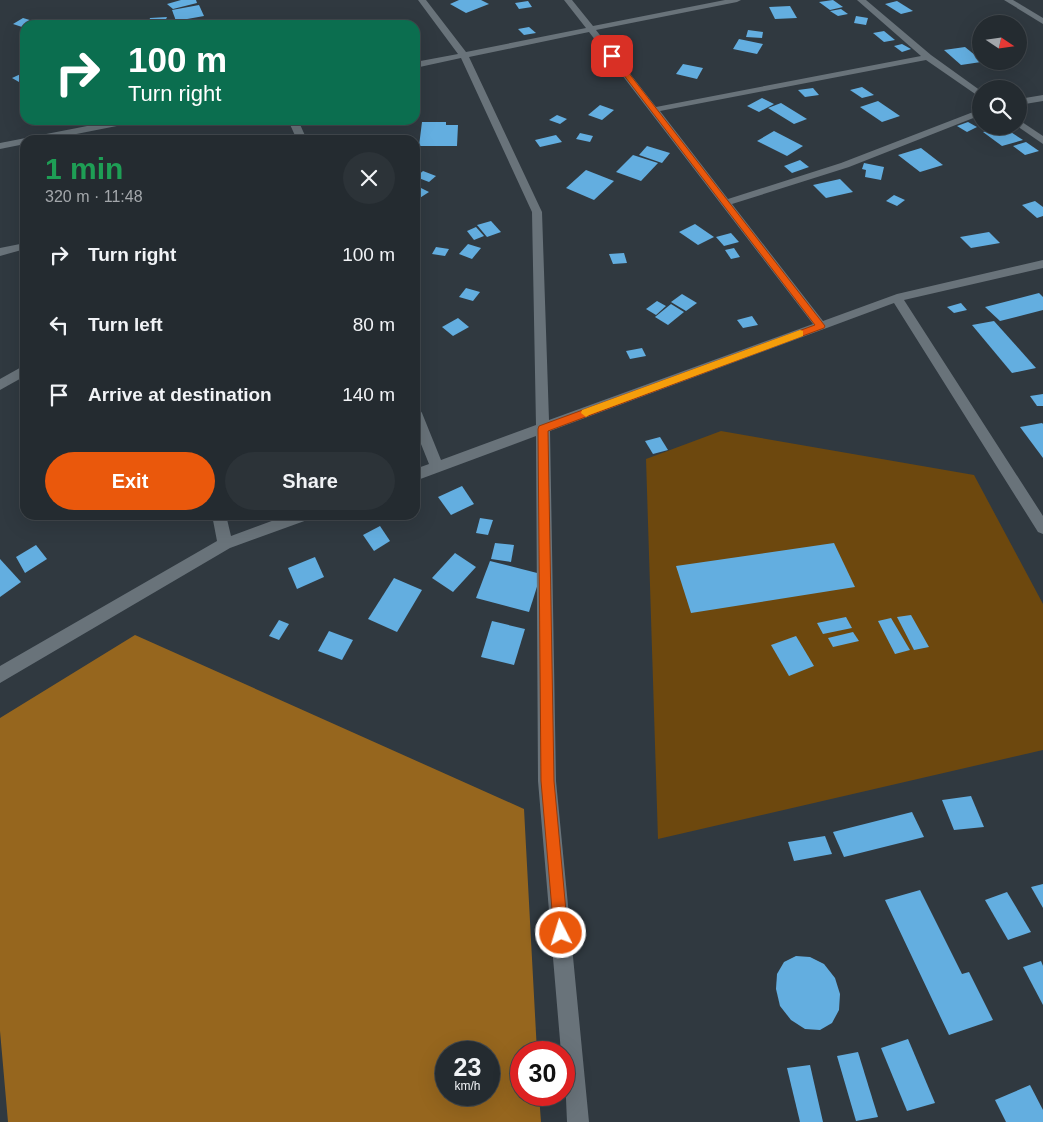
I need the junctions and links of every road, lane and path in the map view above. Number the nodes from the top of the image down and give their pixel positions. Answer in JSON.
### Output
{"nodes":[{"id":1,"x":422,"y":0,"type":"edge"},
{"id":2,"x":568,"y":0,"type":"edge"},
{"id":3,"x":737,"y":0,"type":"edge"},
{"id":4,"x":861,"y":0,"type":"edge"},
{"id":5,"x":1008,"y":0,"type":"edge"},
{"id":6,"x":1043,"y":22,"type":"edge"},
{"id":7,"x":591,"y":29,"type":"junction"},
{"id":8,"x":464,"y":55,"type":"junction"},
{"id":9,"x":928,"y":57,"type":"junction"},
{"id":10,"x":420,"y":63,"type":"edge"},
{"id":11,"x":972,"y":88,"type":"edge"},
{"id":12,"x":1043,"y":98,"type":"edge"},
{"id":13,"x":1027,"y":101,"type":"edge"},
{"id":14,"x":654,"y":110,"type":"junction"},
{"id":15,"x":972,"y":116,"type":"edge"},
{"id":16,"x":107,"y":125,"type":"edge"},
{"id":17,"x":1027,"y":129,"type":"edge"},
{"id":18,"x":56,"y":135,"type":"edge"},
{"id":19,"x":20,"y":142,"type":"edge"},
{"id":20,"x":1043,"y":142,"type":"edge"},
{"id":21,"x":0,"y":146,"type":"edge"},
{"id":22,"x":726,"y":203,"type":"junction"},
{"id":23,"x":20,"y":247,"type":"edge"},
{"id":24,"x":0,"y":252,"type":"edge"},
{"id":25,"x":1043,"y":264,"type":"edge"},
{"id":26,"x":897,"y":298,"type":"junction"},
{"id":27,"x":821,"y":326,"type":"junction"},
{"id":28,"x":20,"y":373,"type":"edge"},
{"id":29,"x":0,"y":385,"type":"edge"},
{"id":30,"x":420,"y":426,"type":"edge"},
{"id":31,"x":543,"y":429,"type":"junction"},
{"id":32,"x":437,"y":467,"type":"junction"},
{"id":33,"x":420,"y":473,"type":"edge"},
{"id":34,"x":220,"y":520,"type":"edge"},
{"id":35,"x":291,"y":520,"type":"edge"},
{"id":36,"x":1043,"y":528,"type":"edge"},
{"id":37,"x":226,"y":544,"type":"junction"},
{"id":38,"x":0,"y":675,"type":"edge"},
{"id":39,"x":578,"y":1122,"type":"edge"}],
"edges":[{"from":1,"to":8,"type":"street"},
{"from":2,"to":7,"type":"street"},
{"from":3,"to":7,"type":"street"},
{"from":4,"to":9,"type":"street"},
{"from":5,"to":6,"type":"street"},
{"from":7,"to":8,"type":"street"},
{"from":7,"to":14,"type":"street"},
{"from":8,"to":10,"type":"street"},
{"from":8,"to":31,"type":"street"},
{"from":9,"to":11,"type":"street"},
{"from":9,"to":14,"type":"street"},
{"from":12,"to":13,"type":"street"},
{"from":14,"to":22,"type":"street"},
{"from":15,"to":22,"type":"street"},
{"from":16,"to":18,"type":"street"},
{"from":17,"to":20,"type":"street"},
{"from":19,"to":21,"type":"street"},
{"from":22,"to":27,"type":"street"},
{"from":23,"to":24,"type":"street"},
{"from":25,"to":26,"type":"street"},
{"from":26,"to":27,"type":"street"},
{"from":26,"to":36,"type":"street"},
{"from":27,"to":31,"type":"street"},
{"from":28,"to":29,"type":"street"},
{"from":30,"to":32,"type":"street"},
{"from":31,"to":32,"type":"street"},
{"from":31,"to":39,"type":"street"},
{"from":32,"to":33,"type":"street"},
{"from":34,"to":37,"type":"street"},
{"from":35,"to":37,"type":"street"},
{"from":37,"to":38,"type":"street"}]}
